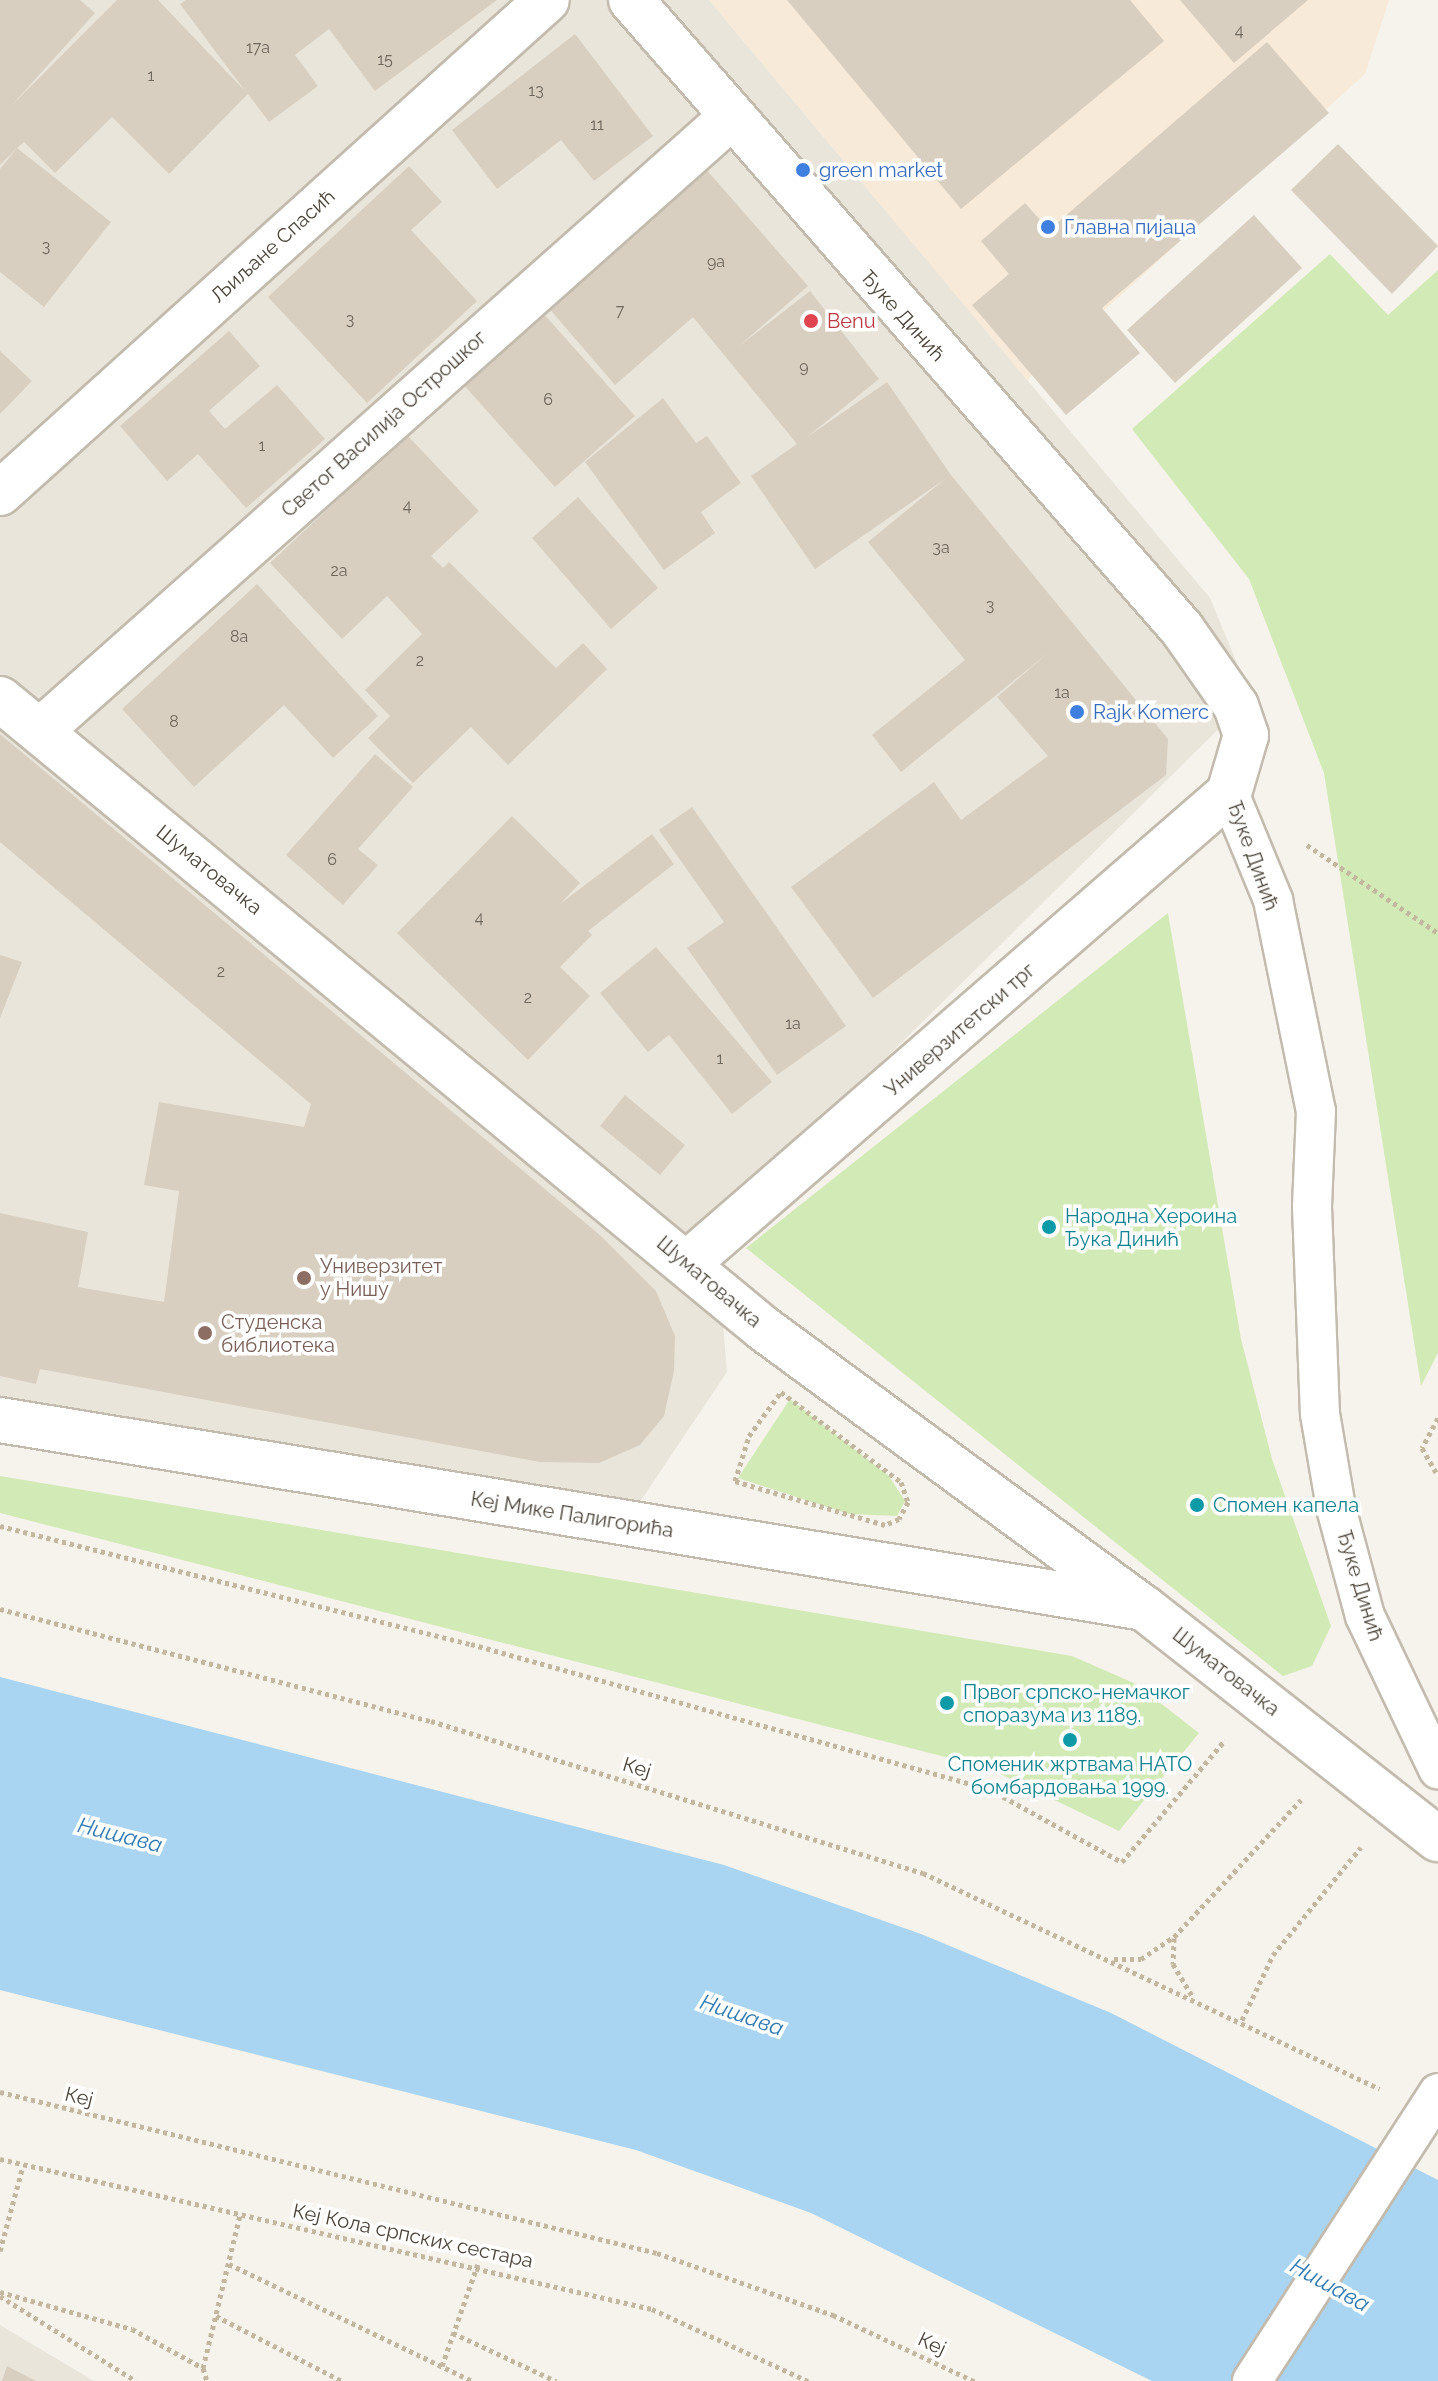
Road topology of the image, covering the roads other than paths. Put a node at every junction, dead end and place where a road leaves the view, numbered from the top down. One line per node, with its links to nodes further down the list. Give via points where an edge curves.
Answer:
1 (547, 0): 4 (street, Љиљане Спасић)
2 (631, 0): 3 (street, Ђуке Динић)
3 (729, 119): 6 (street, Светог Василија Острошког); 7 (street, Ђуке Динић, via 1220,680 1246,735)
4 (0, 493)
5 (0, 699): 6 (street, Шуматовачка)
6 (40, 731): 8 (street, Шуматовачка)
7 (1229, 793): 8 (street, Универзитетски трг); 11 (street, Ђуке Динић, via 1273,900 1316,1111 1312,1207 1320,1414 1336,1508 1365,1616)
8 (688, 1263): 10 (street, Шуматовачка, via 764,1329)
9 (0, 1420): 10 (street, Кеј Мике Палигорића)
10 (1144, 1608): 12 (street, Шуматовачка)
11 (1438, 1769)
12 (1438, 1839)
13 (1438, 2093): 14 (street, bridge)
14 (1252, 2381)

